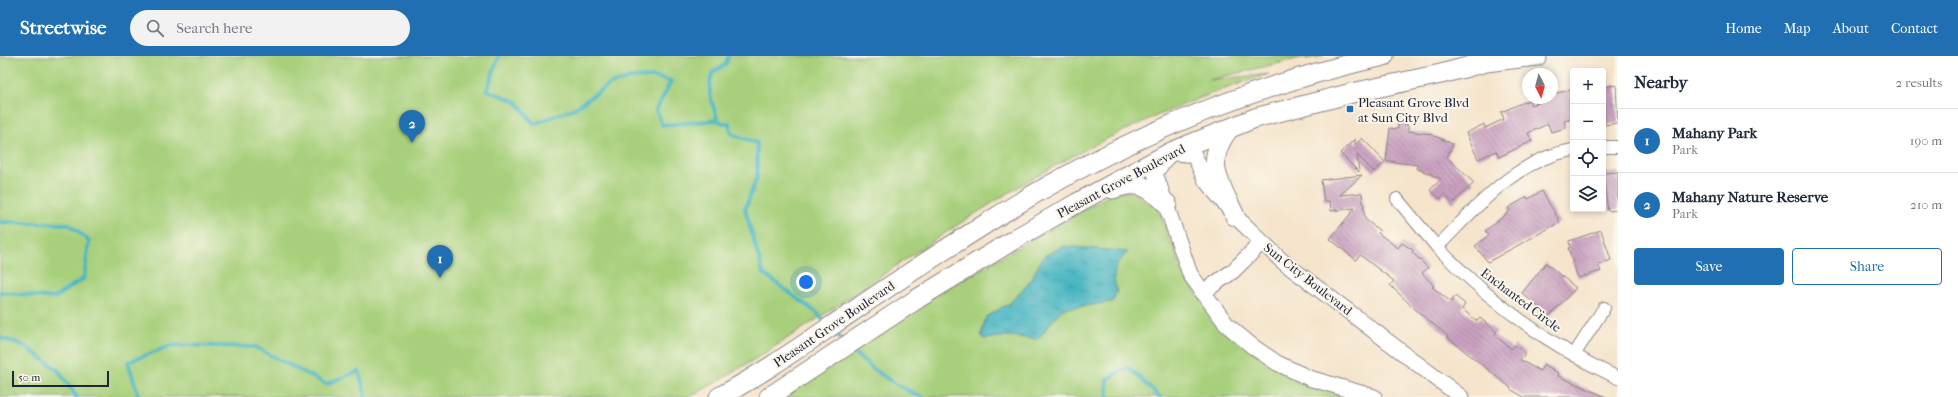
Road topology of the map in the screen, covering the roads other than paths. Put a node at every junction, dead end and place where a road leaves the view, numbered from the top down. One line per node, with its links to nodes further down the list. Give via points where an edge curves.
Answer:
1 (1384, 56): 3 (main road, Pleasant Grove Boulevard, via 1288,81)
2 (1536, 56): 4 (main road, Pleasant Grove Boulevard, via 1486,62 1352,92 1255,118)
3 (1161, 128): 8 (street); 19 (main road, Pleasant Grove Boulevard, via 1057,180 980,227 807,343)
4 (1228, 130): 8 (main road, Pleasant Grove Boulevard); 12 (main road, via 1215,151 1216,173)
5 (1606, 147): 6 (street)
6 (1618, 147)
7 (1570, 151): 14 (street, via 1543,158 1498,186)
8 (1171, 152): 10 (main road, Pleasant Grove Boulevard); 11 (street, via 1155,173); 12 (street, Sun City Boulevard, via 1194,155 1206,181)
9 (1397, 199): 14 (street, Enchanted Circle)
10 (1077, 203): 11 (main road, via 1124,184 1138,184 1152,190); 20 (main road, Pleasant Grove Boulevard, via 923,295)
11 (1167, 204): 15 (street, via 1190,274)
12 (1235, 216): 13 (street, Sun City Boulevard)
13 (1261, 243): 15 (street, via 1233,271); 22 (street, Sun City Boulevard)
14 (1437, 247): 17 (street, Enchanted Circle, via 1488,296)
15 (1202, 293): 21 (street, via 1227,325 1277,363 1309,378)
16 (1604, 308): 17 (street)
17 (1574, 354): 18 (street, Enchanted Circle)
18 (1618, 378)
19 (719, 397)
20 (769, 397)
21 (1374, 397)
22 (1461, 397)

